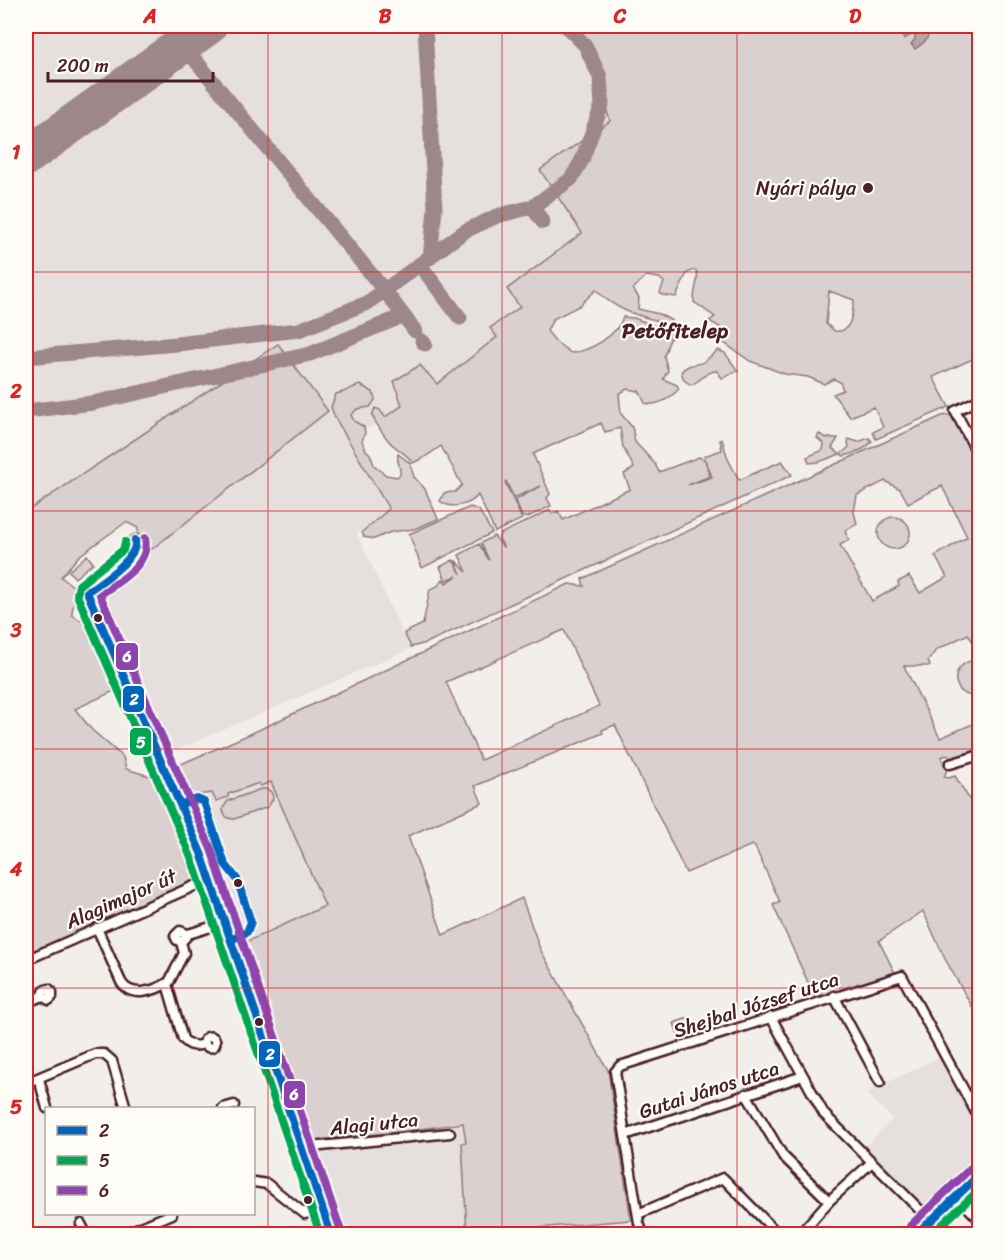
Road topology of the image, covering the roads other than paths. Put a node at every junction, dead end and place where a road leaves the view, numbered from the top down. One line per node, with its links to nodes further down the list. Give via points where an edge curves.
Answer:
1 (980, 399): 2 (street, via 955,411)
2 (980, 458)
3 (135, 540): 6 (street, via 132,556 87,591)
4 (980, 755): 5 (street)
5 (950, 764)
6 (210, 879): 7 (street, Alagimajor út); 8 (street)
7 (198, 883): 8 (street); 9 (street, Alagimajor út)
8 (214, 892): 29 (street)
9 (97, 928): 10 (street, Alagimajor út); 11 (street, via 128,990 138,993)
10 (26, 960)
11 (166, 984): 16 (street, via 183,1039 197,1046); 35 (street, via 184,953 183,939 210,926 223,931)
12 (42, 996): 14 (street)
13 (834, 996): 15 (street, Shejbal József utca); 19 (street); 26 (street, Shejbal József utca, via 902,976)
14 (26, 1003)
15 (771, 1017): 17 (street); 28 (street, Shejbal József utca, via 620,1066 615,1072)
16 (205, 1044)
17 (803, 1076): 21 (street, Gutai János utca); 30 (street, via 825,1114)
18 (39, 1079): 20 (street); 23 (street); 24 (street, via 95,1054 104,1054 112,1061)
19 (880, 1082)
20 (26, 1083)
21 (746, 1094): 28 (street, Gutai János utca); 34 (street, via 783,1156)
22 (234, 1105): 25 (street)
23 (47, 1107)
24 (126, 1107)
25 (227, 1107)
26 (980, 1120)
27 (450, 1133): 29 (street, Alagi utca)
28 (625, 1135): 36 (street)
29 (302, 1148): 35 (street)
30 (872, 1162): 34 (street); 39 (street)
31 (980, 1174): 33 (main road)
32 (255, 1182): 35 (street, via 267,1184 305,1214)
33 (957, 1196): 38 (street); 39 (main road)
34 (829, 1201): 47 (street)
35 (317, 1209): 43 (street); 44 (street)
36 (638, 1214): 45 (street); 46 (street, via 723,1178)
37 (165, 1215): 42 (street)
38 (980, 1220)
39 (931, 1221): 48 (main road)
40 (81, 1224): 41 (street)
41 (86, 1234)
42 (124, 1234)
43 (321, 1234)
44 (331, 1234)
45 (643, 1234)
46 (778, 1234)
47 (800, 1234)
48 (917, 1234)

